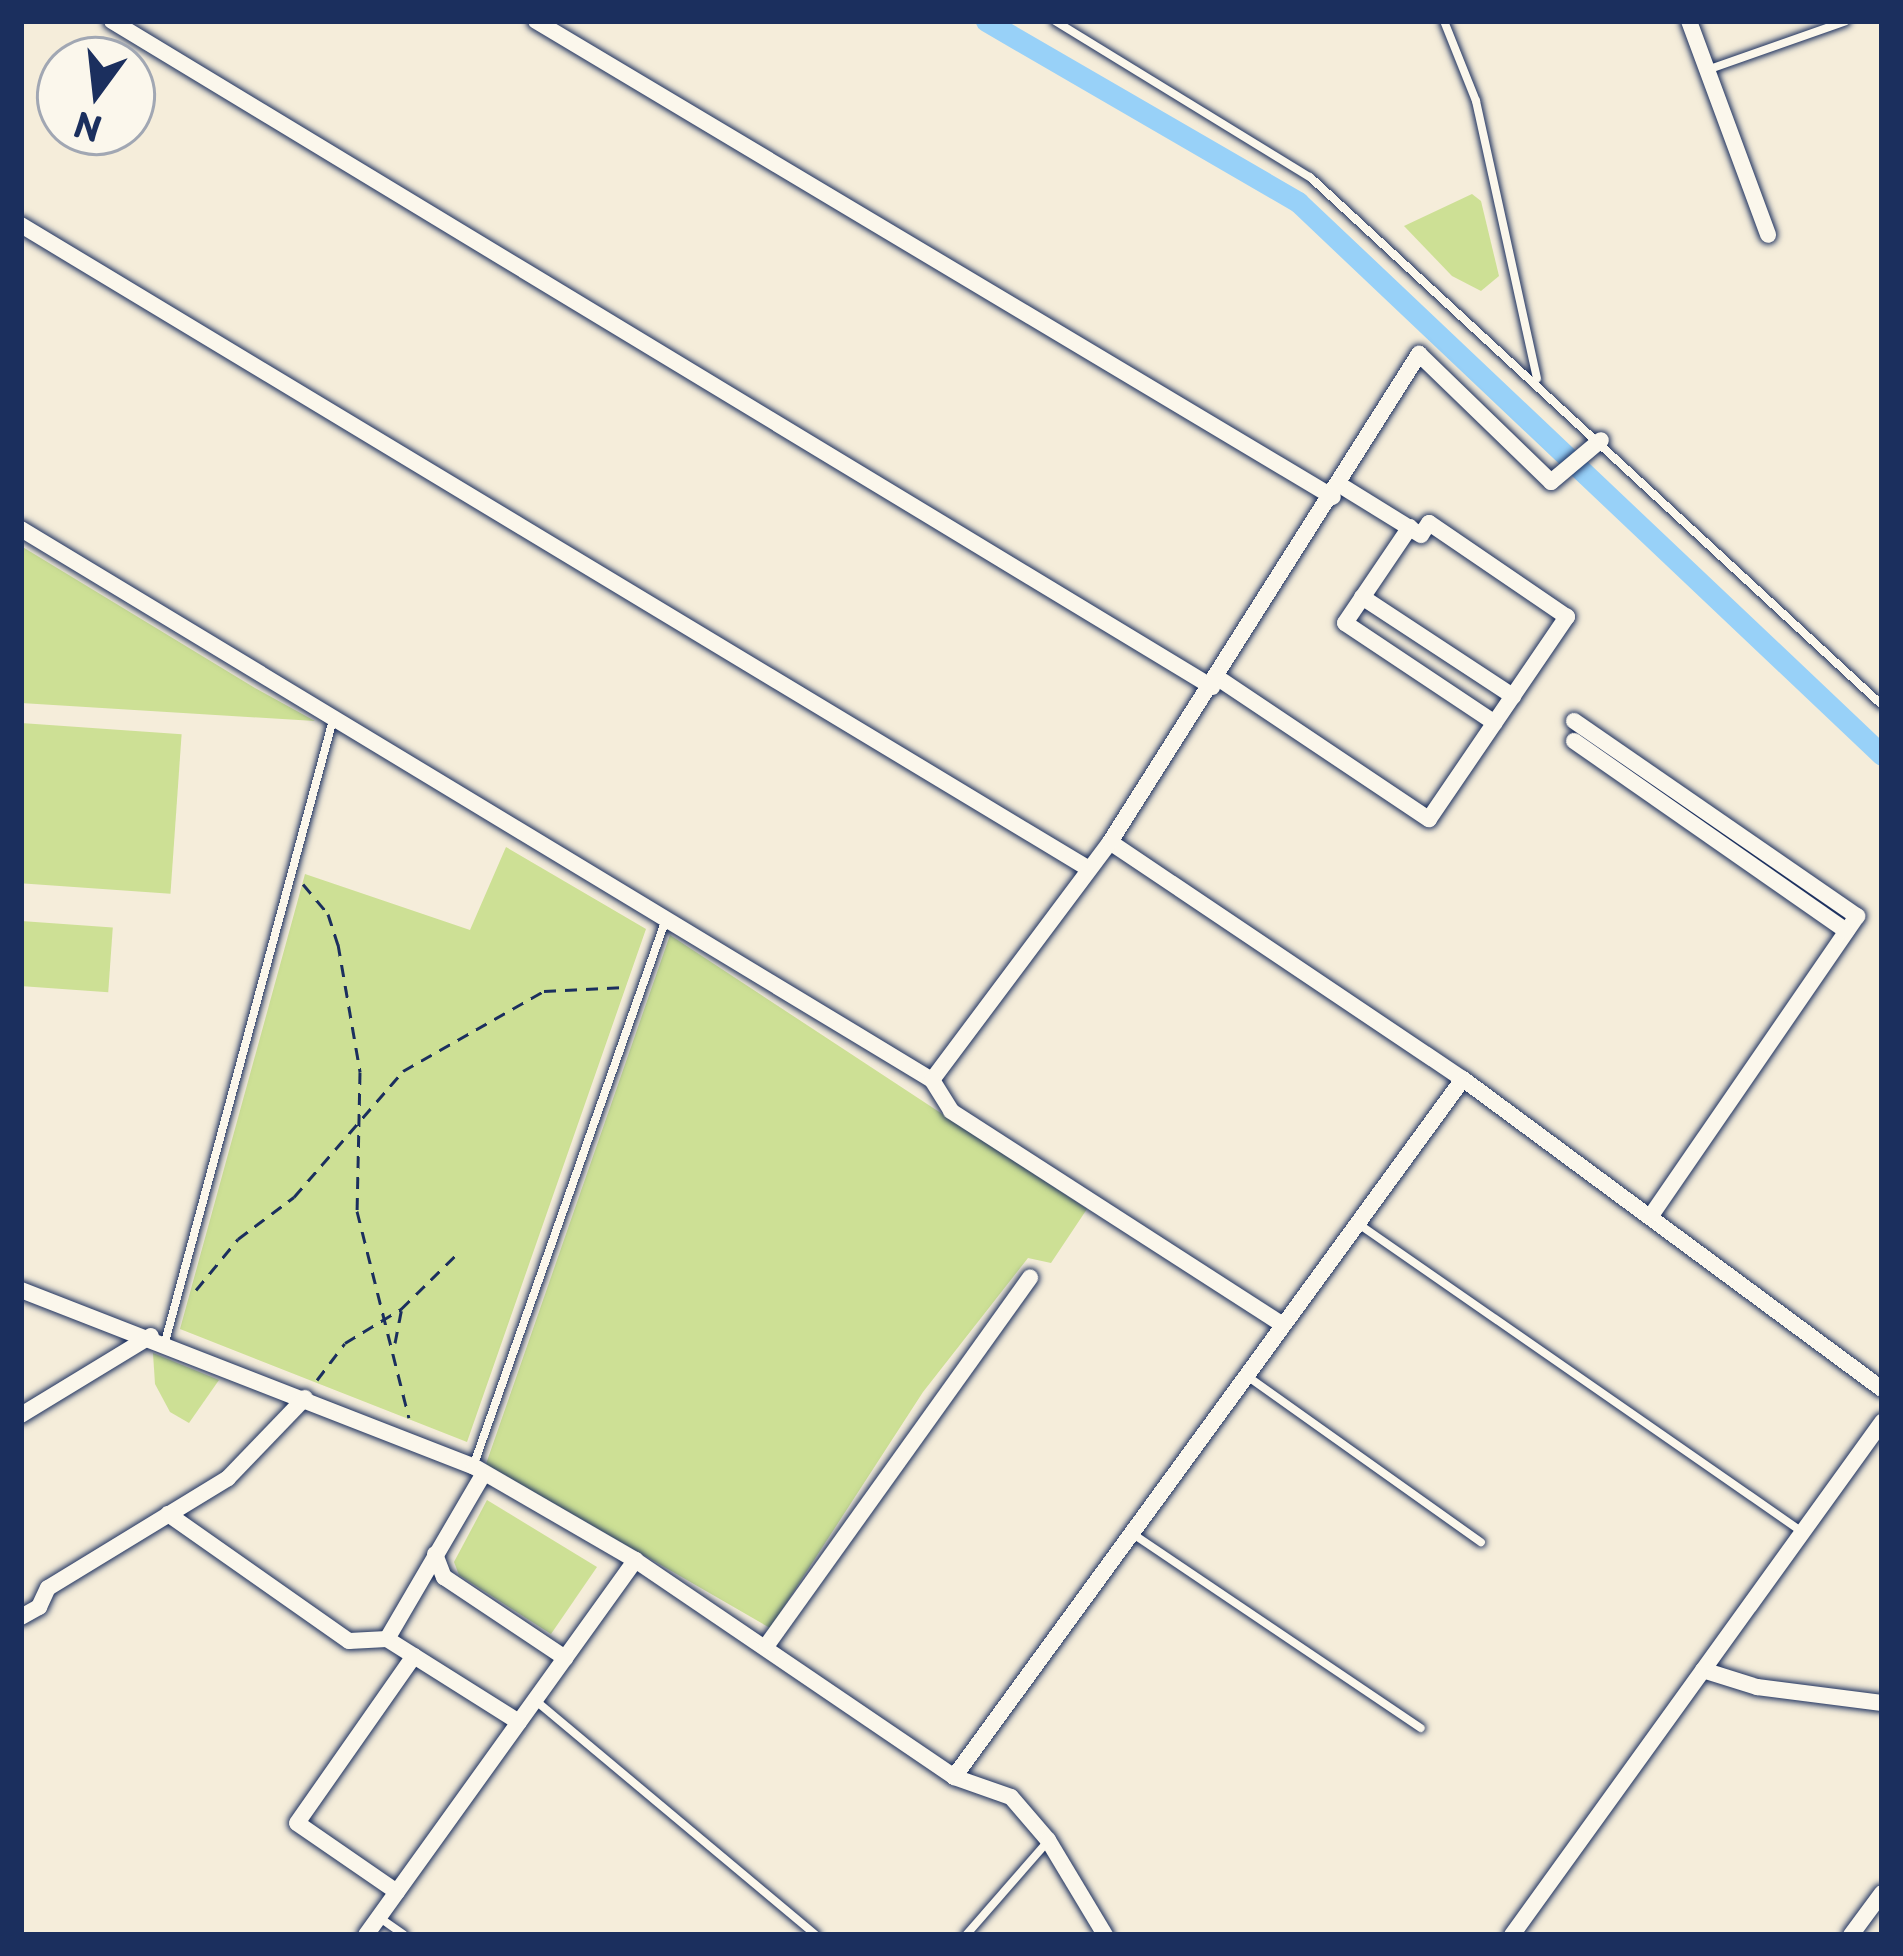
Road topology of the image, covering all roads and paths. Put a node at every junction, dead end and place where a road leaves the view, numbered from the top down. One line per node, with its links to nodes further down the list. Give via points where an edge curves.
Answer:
1 (112, 21): 16 (street)
2 (536, 21): 12 (street)
3 (1055, 21): 10 (lane, via 1310,177)
4 (1444, 21): 10 (lane, via 1476,101)
5 (1689, 21): 7 (street)
6 (1846, 21): 7 (lane)
7 (1707, 70): 9 (street)
8 (21, 225): 24 (street)
9 (1768, 235)
10 (1538, 381): 11 (lane)
11 (1601, 440): 12 (street, via 1551,482 1418,354); 18 (lane)
12 (1337, 491): 13 (street); 16 (street)
13 (1410, 527): 15 (street); 17 (street, via 1421,535 1429,523 1567,617)
14 (21, 529): 19 (street)
15 (1362, 597): 17 (street); 21 (street, via 1345,623)
16 (1215, 682): 21 (street, via 1429,820); 23 (street)
17 (1513, 696): 21 (street)
18 (1882, 705)
19 (334, 718): 25 (lane); 26 (street)
20 (1574, 721): 27 (street, via 1857,916)
21 (1495, 723)
22 (1574, 741): 27 (street)
23 (1110, 842): 24 (street); 29 (street)
24 (1089, 869): 30 (street)
25 (291, 876): 31 (path, via 314,892 338,944 357,1043); 37 (lane)
26 (666, 919): 28 (lane); 30 (street)
27 (1846, 931): 32 (street)
28 (644, 981): 31 (path, via 544,991 502,1008 403,1071); 49 (lane)
29 (1463, 1079): 32 (street); 33 (street)
30 (932, 1080): 40 (street, via 951,1111)
31 (357, 1124): 37 (path, via 294,1197 238,1239 201,1286); 39 (path, via 357,1211)
32 (1651, 1216): 44 (street)
33 (1356, 1222): 40 (street); 52 (lane)
34 (456, 1255): 38 (path)
35 (1030, 1278): 58 (street)
36 (23, 1292): 41 (street)
37 (175, 1304): 41 (lane)
38 (401, 1310): 39 (path); 42 (path)
39 (385, 1317): 42 (path); 45 (path, via 345,1343)
40 (1280, 1324): 43 (street)
41 (158, 1339): 45 (street); 46 (street)
42 (394, 1348): 48 (path)
43 (1244, 1374): 51 (street); 53 (lane)
44 (1882, 1389)
45 (305, 1398): 48 (street); 50 (street, via 229,1478)
46 (21, 1415)
47 (1882, 1422): 52 (street)
48 (416, 1443): 49 (street)
49 (478, 1469): 54 (street); 55 (street)
50 (168, 1514): 56 (street, via 48,1588 39,1607); 57 (street, via 349,1641)
51 (1130, 1532): 65 (lane); 66 (street)
52 (1803, 1532): 61 (street)
53 (1481, 1542)
54 (435, 1554): 57 (street); 60 (street, via 444,1577)
55 (635, 1560): 58 (street); 60 (street)
56 (21, 1617)
57 (387, 1639): 59 (street)
58 (767, 1645): 66 (street)
59 (414, 1656): 64 (street); 68 (street, via 297,1823)
60 (565, 1658): 62 (street)
61 (1703, 1670): 63 (street, via 1757,1688); 76 (street)
62 (535, 1700): 64 (street); 73 (lane)
63 (1882, 1703)
64 (519, 1722): 68 (street)
65 (1421, 1728)
66 (954, 1777): 67 (street, via 1011,1797)
67 (1048, 1840): 74 (lane); 75 (street)
68 (397, 1892): 70 (street)
69 (1882, 1893): 77 (street)
70 (379, 1917): 71 (street); 72 (lane)
71 (366, 1935)
72 (404, 1935)
73 (816, 1935)
74 (966, 1935)
75 (1105, 1935)
76 (1512, 1935)
77 (1851, 1935)

